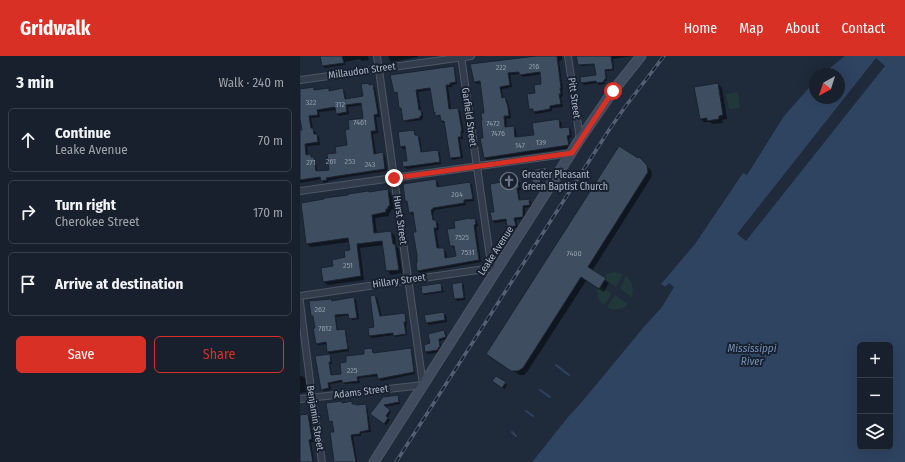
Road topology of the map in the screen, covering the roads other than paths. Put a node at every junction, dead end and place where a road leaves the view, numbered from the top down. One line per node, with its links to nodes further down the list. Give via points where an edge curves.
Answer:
1 (377, 56): 6 (street, Hurst Street)
2 (471, 56): 5 (street, Millaudon Street)
3 (568, 56): 8 (street, Pitt Street)
4 (640, 56): 8 (street, Leake Avenue)
5 (461, 57): 6 (street, Millaudon Street); 10 (street, Garfield Street)
6 (378, 69): 7 (street, Millaudon Street); 11 (street, Hurst Street)
7 (300, 80)
8 (580, 139): 9 (street, Leake Avenue)
9 (572, 153): 10 (street); 13 (street, Leake Avenue)
10 (477, 166): 11 (street); 13 (street, Garfield Street, via 491,264)
11 (394, 178): 12 (street); 14 (street, Hurst Street)
12 (300, 191)
13 (497, 270): 14 (street, Hillary Street, via 485,269); 17 (street, Leake Avenue)
14 (409, 280): 15 (street, Hillary Street); 17 (street, Hurst Street)
15 (300, 296)
16 (300, 302): 18 (street, Benjamin Street)
17 (423, 385): 18 (street, Adams Street); 21 (street, Leake Avenue)
18 (312, 398): 19 (street, Adams Street); 20 (street, Benjamin Street)
19 (300, 399)
20 (322, 462)
21 (374, 462)

